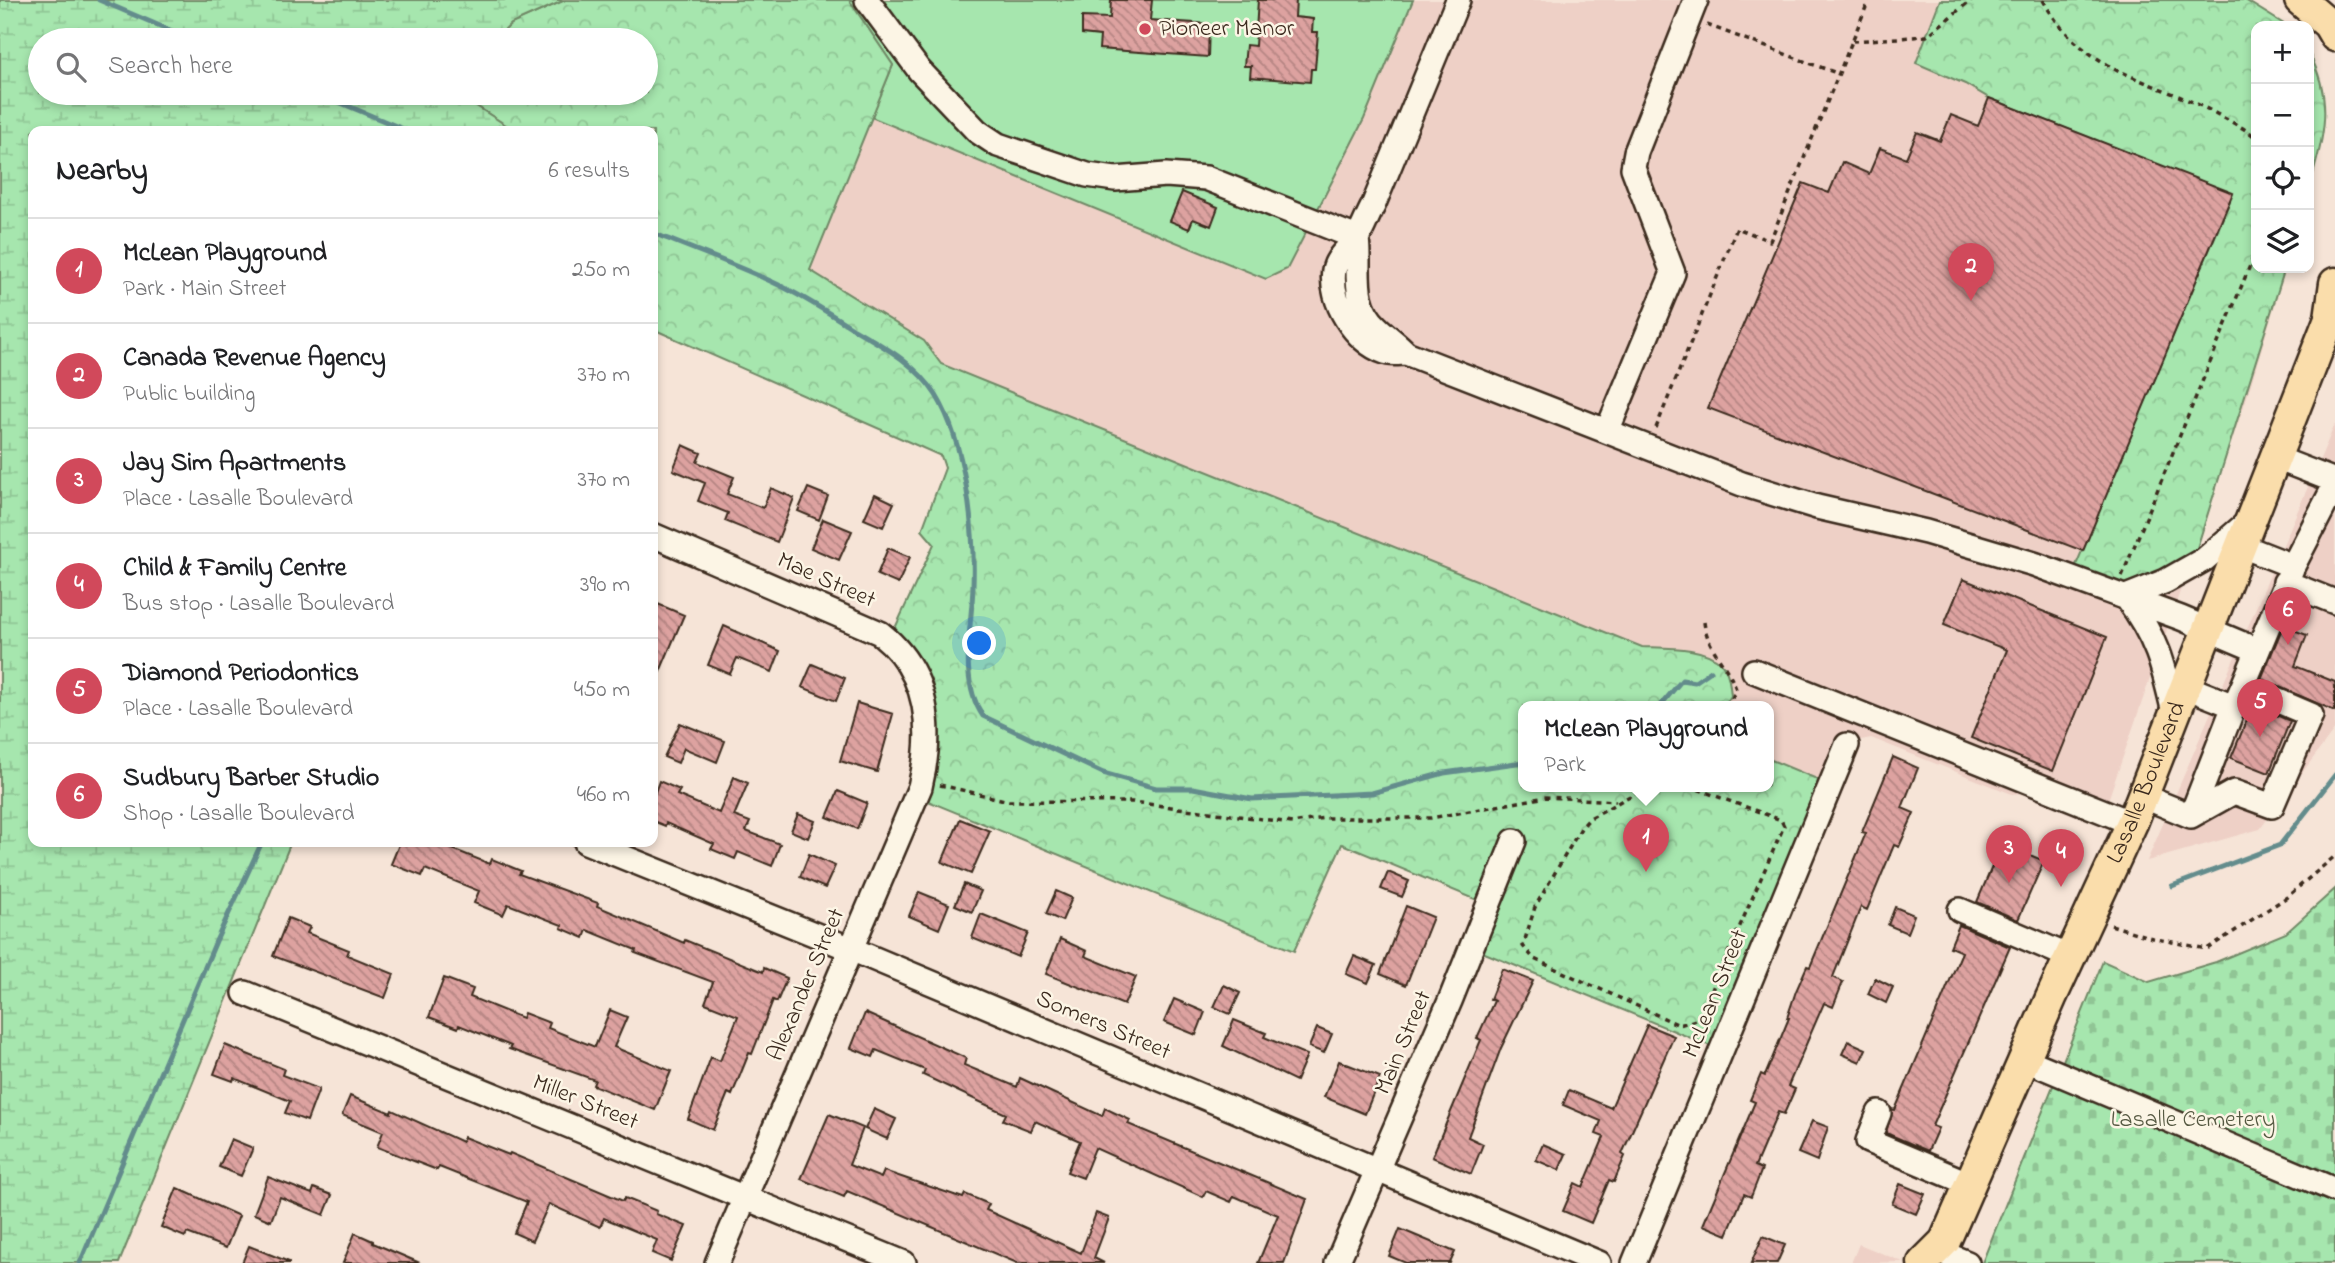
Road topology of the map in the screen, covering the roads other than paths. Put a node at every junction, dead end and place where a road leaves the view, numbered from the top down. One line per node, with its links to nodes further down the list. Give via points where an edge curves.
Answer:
1 (867, 0): 6 (street, via 919,70 977,131 998,145 1087,175 1206,178)
2 (1458, 0): 6 (street)
3 (1696, 0): 9 (street, via 1633,168 1673,273)
4 (2300, 0): 5 (main road)
5 (2335, 36)
6 (1357, 237): 9 (street, via 1341,252 1334,271 1341,307 1353,330 1371,345 1387,354 1406,353)
7 (2335, 283): 8 (main road, Lasalle Boulevard)
8 (2333, 316): 10 (main road, Lasalle Boulevard)
9 (1608, 429): 16 (street, via 1742,484 1926,532)
10 (2276, 458): 11 (street); 12 (main road, Lasalle Boulevard)
11 (2335, 483): 15 (street)
12 (2253, 516): 14 (main road, Lasalle Boulevard); 16 (street, via 2206,559 2166,581)
13 (658, 538): 23 (street, Mae Street, via 880,633 913,670)
14 (2242, 546): 15 (street); 18 (main road, Lasalle Boulevard)
15 (2289, 574): 17 (street); 19 (street)
16 (2121, 595): 18 (street); 22 (street, via 2145,621)
17 (2335, 602)
18 (2209, 631): 19 (street); 22 (main road, Lasalle Boulevard)
19 (2257, 650): 21 (street)
20 (1754, 671): 25 (street)
21 (2238, 696): 22 (street); 26 (street); 26 (street, via 2311,715 2272,806 2234,792)
22 (2180, 700): 25 (main road, Lasalle Boulevard)
23 (929, 724): 30 (street, Alexander Street, via 921,781)
24 (1847, 745): 44 (street, McLean Street)
25 (2137, 809): 26 (street); 31 (main road, Lasalle Boulevard)
26 (2191, 816)
27 (1514, 841): 35 (street, Main Street)
28 (598, 847): 30 (street, Somers Street)
29 (1959, 910): 31 (street)
30 (851, 948): 35 (street, Somers Street); 38 (street, Alexander Street)
31 (2070, 957): 33 (main road, Lasalle Boulevard)
32 (246, 993): 38 (street, Miller Street)
33 (2024, 1059): 36 (main road, Lasalle Boulevard); 37 (street)
34 (1879, 1114): 36 (street, via 1868,1141)
35 (1377, 1170): 42 (street, Main Street); 43 (street, Somers Street)
36 (1970, 1184): 39 (main road, Lasalle Boulevard)
37 (2335, 1190)
38 (745, 1197): 40 (street, Alexander Street); 41 (street, Miller Street)
39 (1947, 1257)
40 (717, 1263)
41 (904, 1263)
42 (1337, 1263)
43 (1598, 1263)
44 (1634, 1263)

